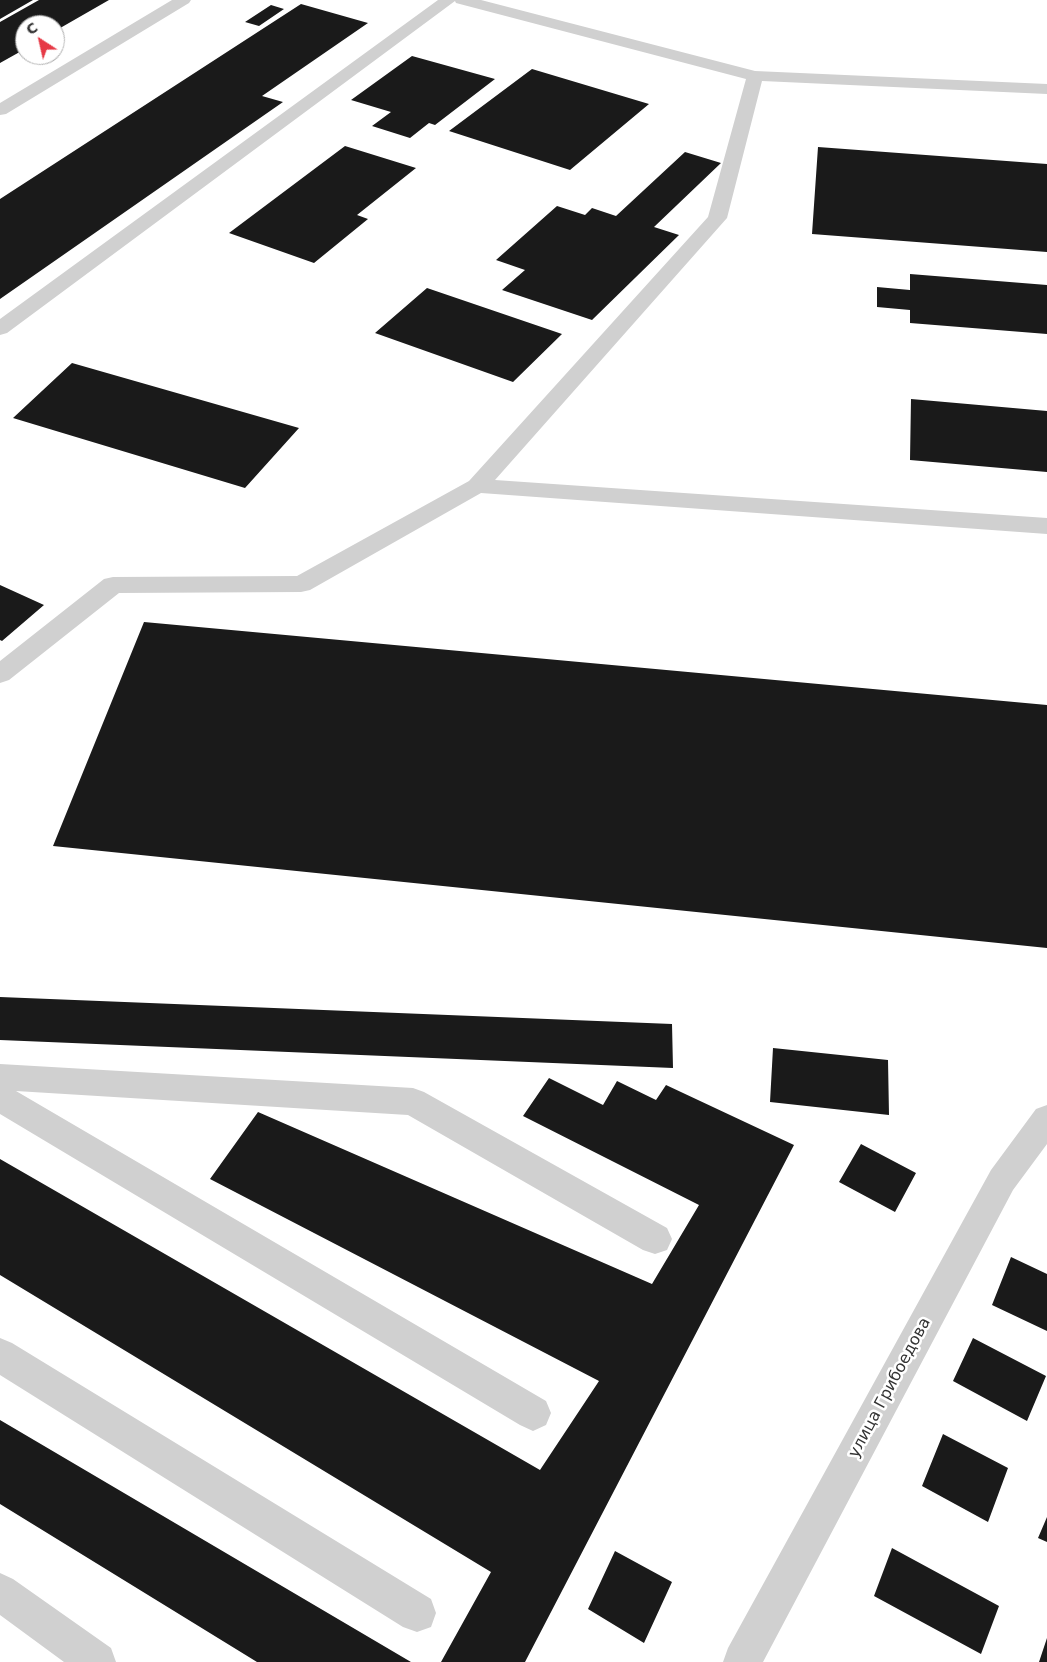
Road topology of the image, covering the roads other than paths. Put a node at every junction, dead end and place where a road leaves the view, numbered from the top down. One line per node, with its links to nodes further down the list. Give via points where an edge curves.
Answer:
1 (183, 0): 6 (lane)
2 (448, 0): 7 (lane)
3 (462, 0): 4 (lane)
4 (754, 76): 5 (lane); 8 (lane, via 717,218)
5 (1047, 90)
6 (0, 110)
7 (0, 329)
8 (477, 486): 9 (lane); 10 (lane, via 301,584 113,585)
9 (1047, 526)
10 (0, 674)
11 (0, 1076): 14 (lane, via 413,1102)
12 (0, 1098): 16 (lane)
13 (1047, 1119): 20 (lane, улица Грибоедова, via 1002,1180)
14 (655, 1239)
15 (0, 1355): 18 (lane)
16 (533, 1413)
17 (0, 1592): 19 (lane)
18 (417, 1613)
19 (98, 1662)
20 (742, 1662)

